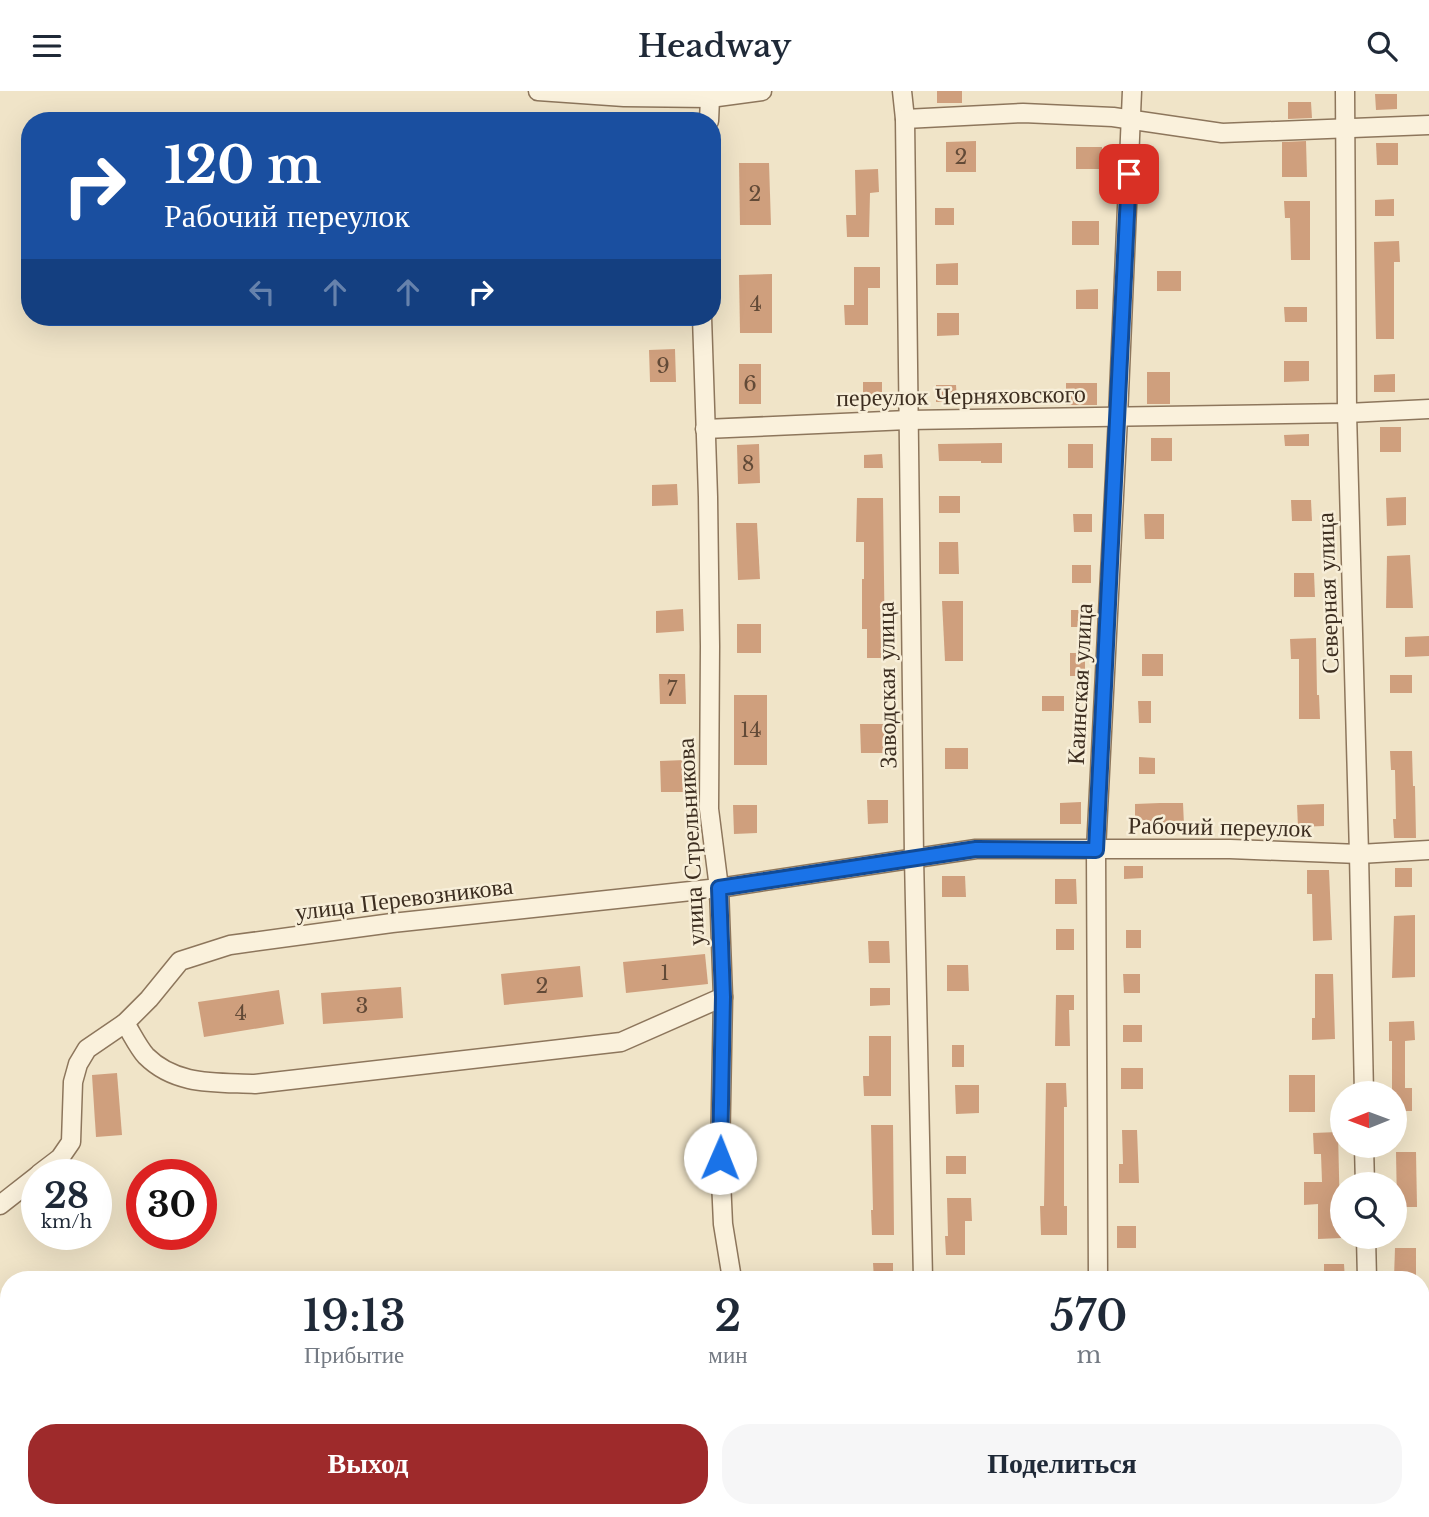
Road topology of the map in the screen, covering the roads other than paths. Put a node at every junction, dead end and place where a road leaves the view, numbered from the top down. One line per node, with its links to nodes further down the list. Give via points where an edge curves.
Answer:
1 (538, 91): 6 (street)
2 (762, 91): 6 (street)
3 (902, 91): 8 (street, Заводская улица)
4 (1132, 91): 9 (street, Каинская улица)
5 (1345, 91): 11 (street, Северная улица)
6 (710, 98): 7 (street)
7 (709, 112)
8 (905, 119): 9 (street, via 1023,113); 16 (street, Заводская улица)
9 (1132, 121): 11 (street, via 1222,133); 15 (street, Каинская улица)
10 (1429, 125): 11 (street)
11 (1346, 128): 14 (street, Северная улица)
12 (702, 326): 17 (street, улица Стрельникова)
13 (1429, 409): 14 (street, переулок Черняховского)
14 (1348, 413): 15 (street, переулок Черняховского); 20 (street, Северная улица)
15 (1118, 417): 16 (street, переулок Черняховского); 18 (street, Каинская улица)
16 (908, 420): 17 (street, переулок Черняховского); 21 (street, Заводская улица)
17 (705, 429): 22 (street, улица Стрельникова, via 709,809)
18 (1096, 850): 20 (street, Рабочий переулок); 21 (street, Рабочий переулок, via 976,849); 32 (street, Каинская улица)
19 (1429, 850): 20 (street, Рабочий переулок)
20 (1359, 854): 25 (street, Северная улица)
21 (914, 857): 22 (street, Рабочий переулок); 31 (street, Заводская улица)
22 (719, 888): 23 (street, улица Стрельникова); 24 (street, улица Перевозникова, via 230,945 180,961)
23 (723, 997): 24 (street, via 621,1042 255,1084 170,1075 145,1055); 30 (street, улица Стрельникова, via 720,1158)
24 (125, 1023): 26 (street, улица Перевозникова, via 87,1049 78,1064 71,1142)
25 (1363, 1081)
26 (59, 1159)
27 (21, 1188): 28 (street, улица Перевозникова)
28 (0, 1205)
29 (1366, 1249): 33 (street)
30 (731, 1271)
31 (923, 1271)
32 (1098, 1271)
33 (1367, 1271)

